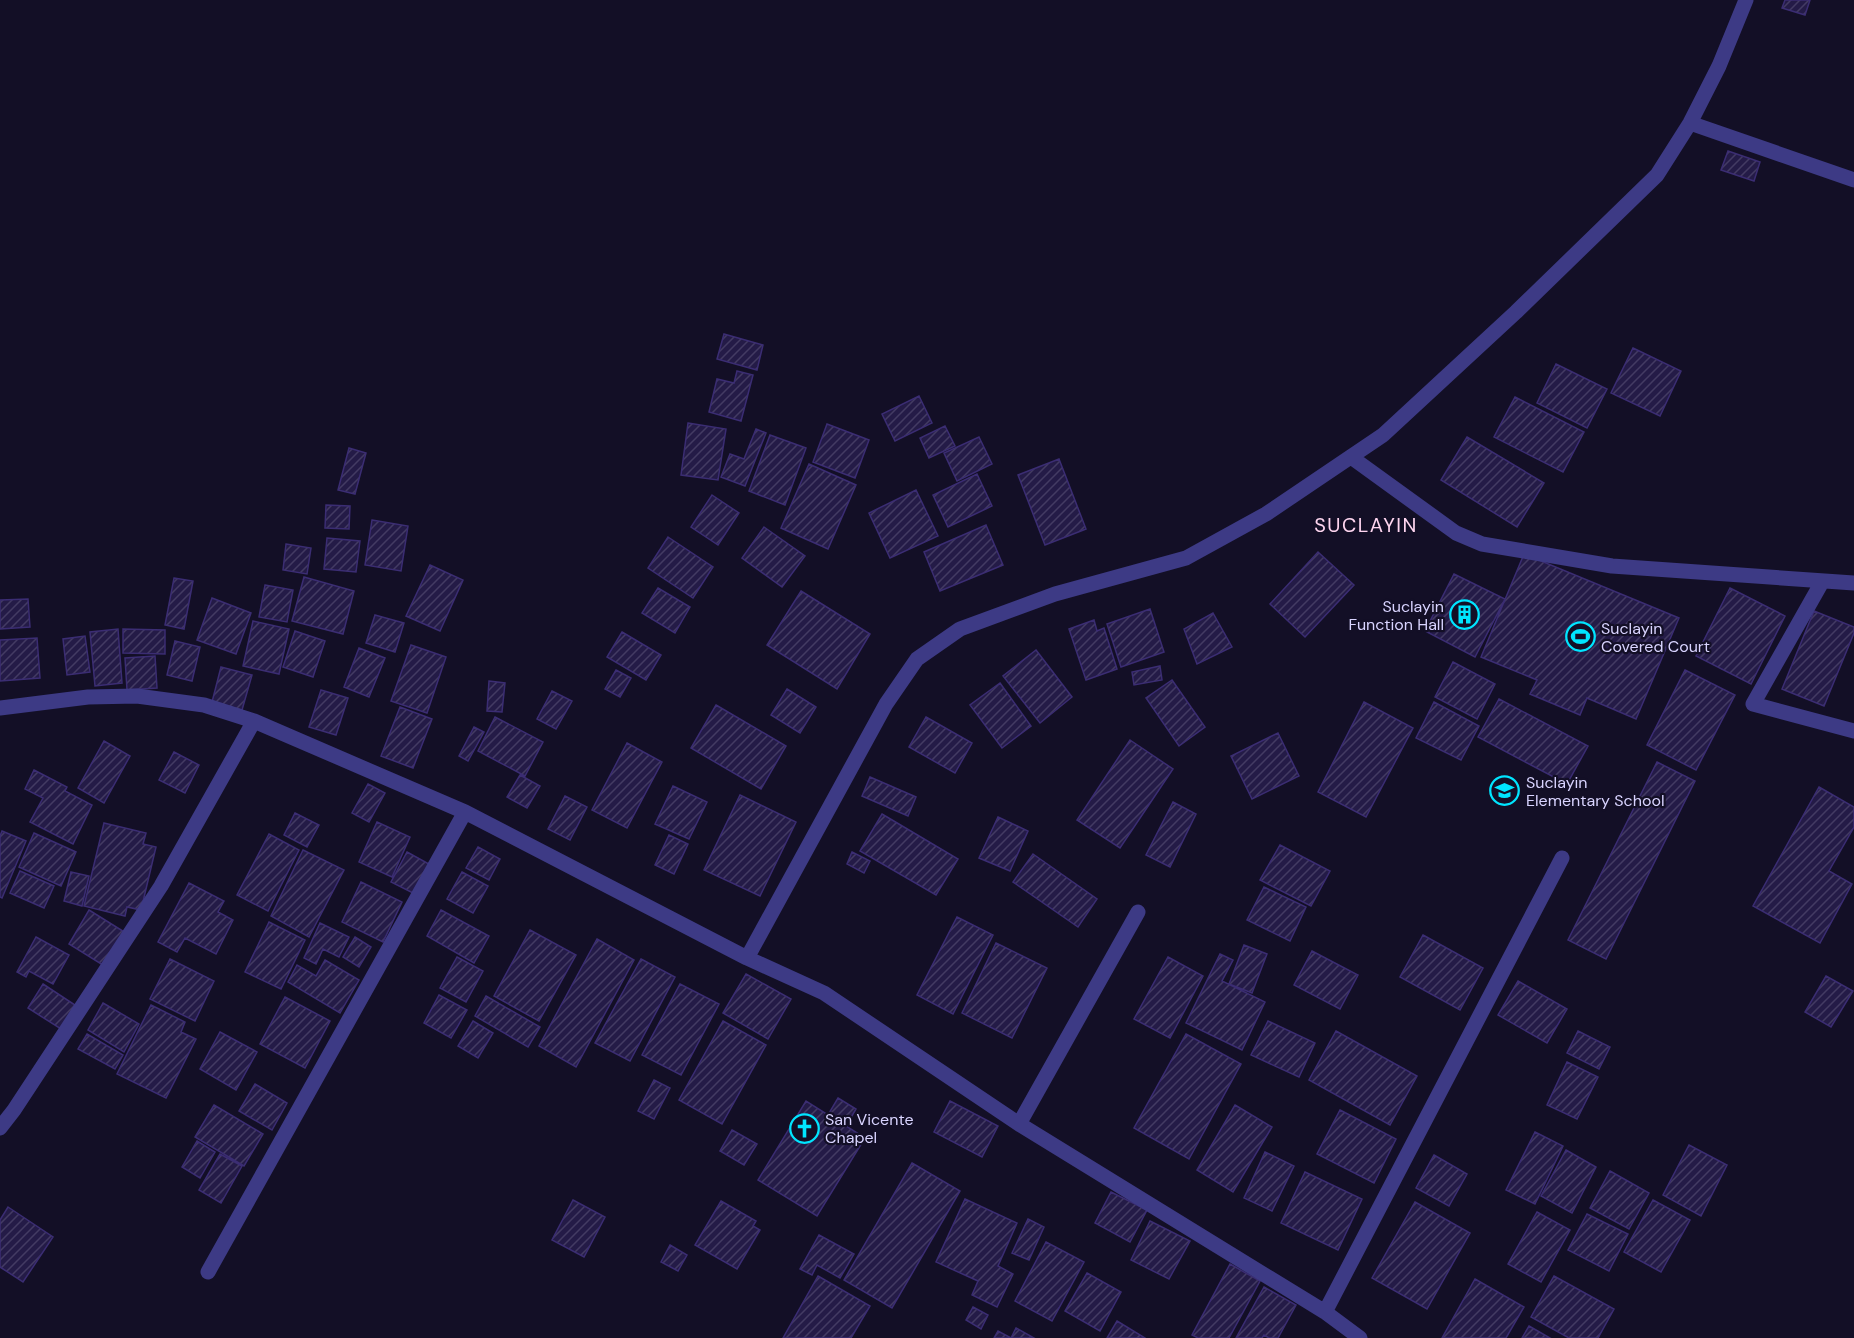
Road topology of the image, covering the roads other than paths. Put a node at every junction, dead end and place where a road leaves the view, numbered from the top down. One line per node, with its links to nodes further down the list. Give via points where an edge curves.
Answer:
1 (1746, 0): 2 (street)
2 (1690, 123): 3 (street); 4 (street, via 1657,175 1392,428)
3 (1854, 180)
4 (1351, 457): 5 (street, via 1456,533 1482,544 1612,566); 13 (street, via 1266,514 1186,558 1055,594 960,629 917,659 886,704)
5 (1822, 582): 6 (street); 9 (street, via 1753,704)
6 (1854, 583)
7 (0, 708): 8 (street, via 88,697 136,696 204,705)
8 (254, 721): 10 (street); 15 (street, via 161,886)
9 (1854, 731)
10 (465, 812): 13 (street); 16 (street)
11 (1562, 858): 17 (street)
12 (1138, 912): 14 (street)
13 (747, 958): 14 (street, via 824,993)
14 (1019, 1124): 17 (street)
15 (0, 1128)
16 (208, 1272)
17 (1324, 1312): 18 (street)
18 (1360, 1338)

